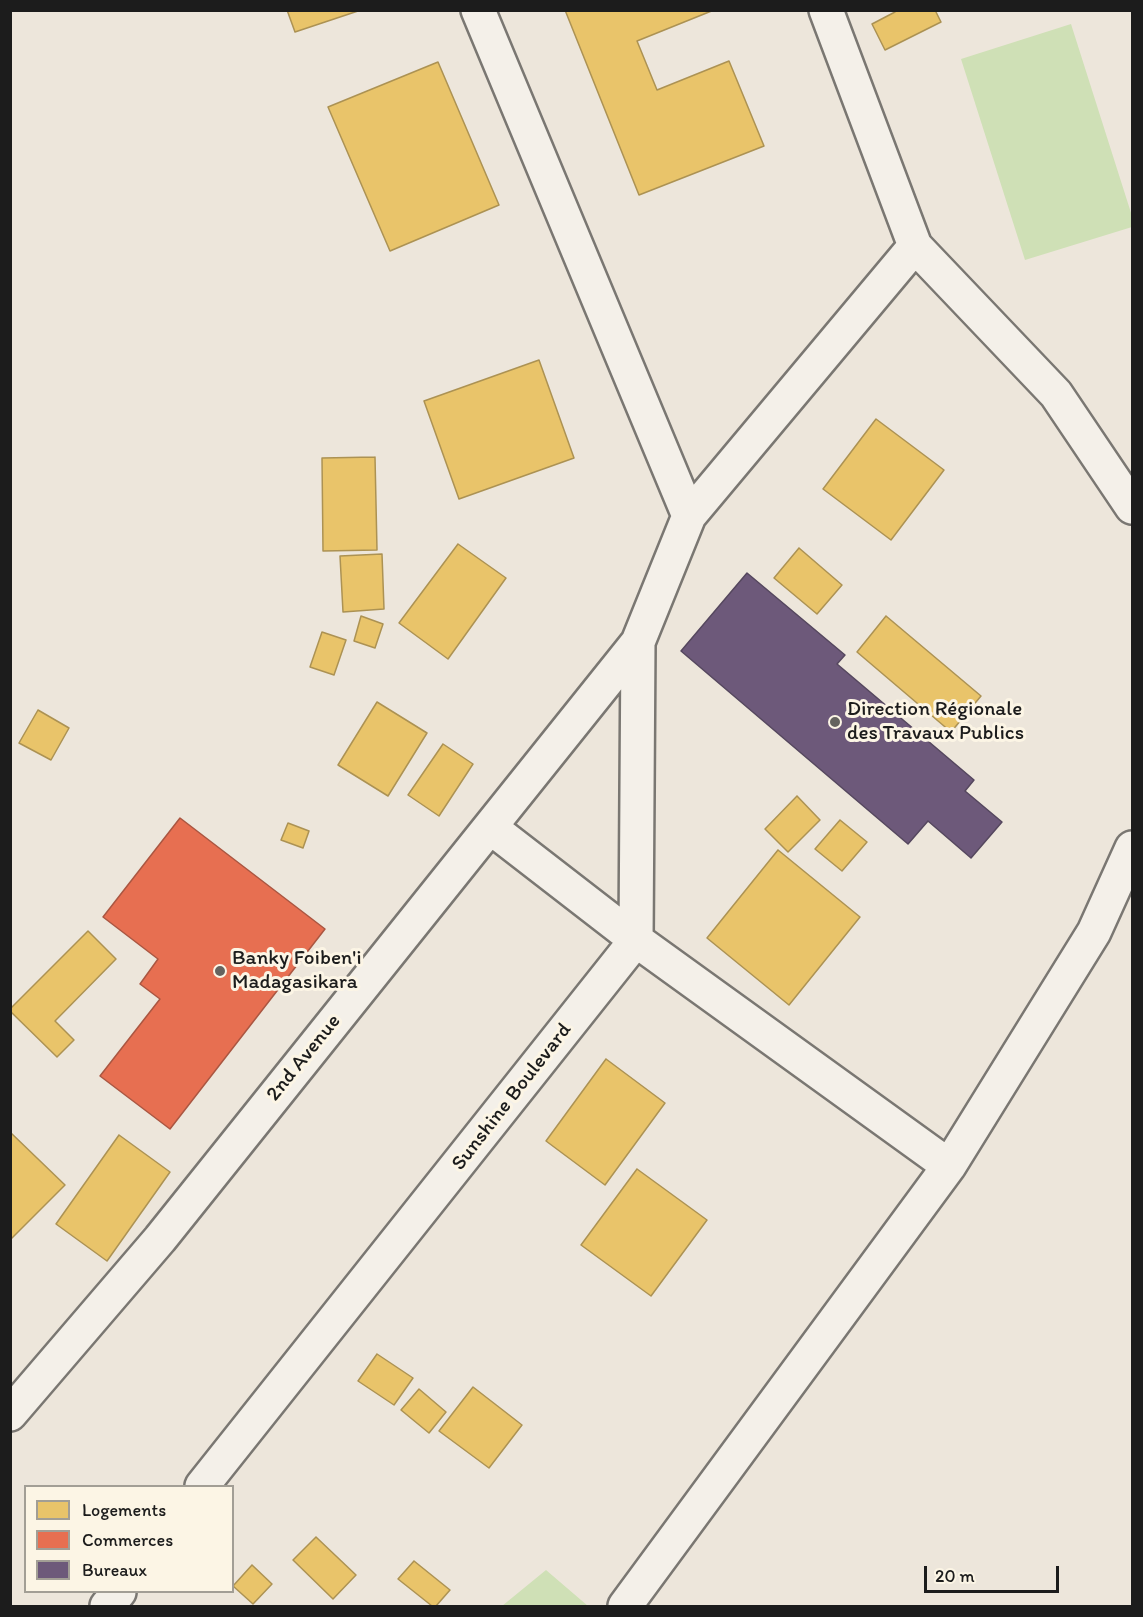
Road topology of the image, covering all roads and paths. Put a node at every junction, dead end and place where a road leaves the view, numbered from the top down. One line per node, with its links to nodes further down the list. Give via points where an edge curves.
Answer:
1 (477, 10): 5 (street)
2 (826, 10): 3 (street)
3 (915, 246): 4 (street, via 1056,394); 5 (street)
4 (1132, 507)
5 (689, 516): 6 (street)
6 (638, 642): 7 (street, 2nd Avenue); 9 (street)
7 (490, 827): 9 (street); 11 (street, 2nd Avenue, via 160,1239)
8 (1132, 848): 10 (street, via 1094,932)
9 (636, 940): 10 (street); 12 (street, Sunshine Boulevard)
10 (949, 1166): 15 (street)
11 (10, 1414)
12 (203, 1485)
13 (118, 1593): 14 (street)
14 (107, 1606)
15 (625, 1606)

